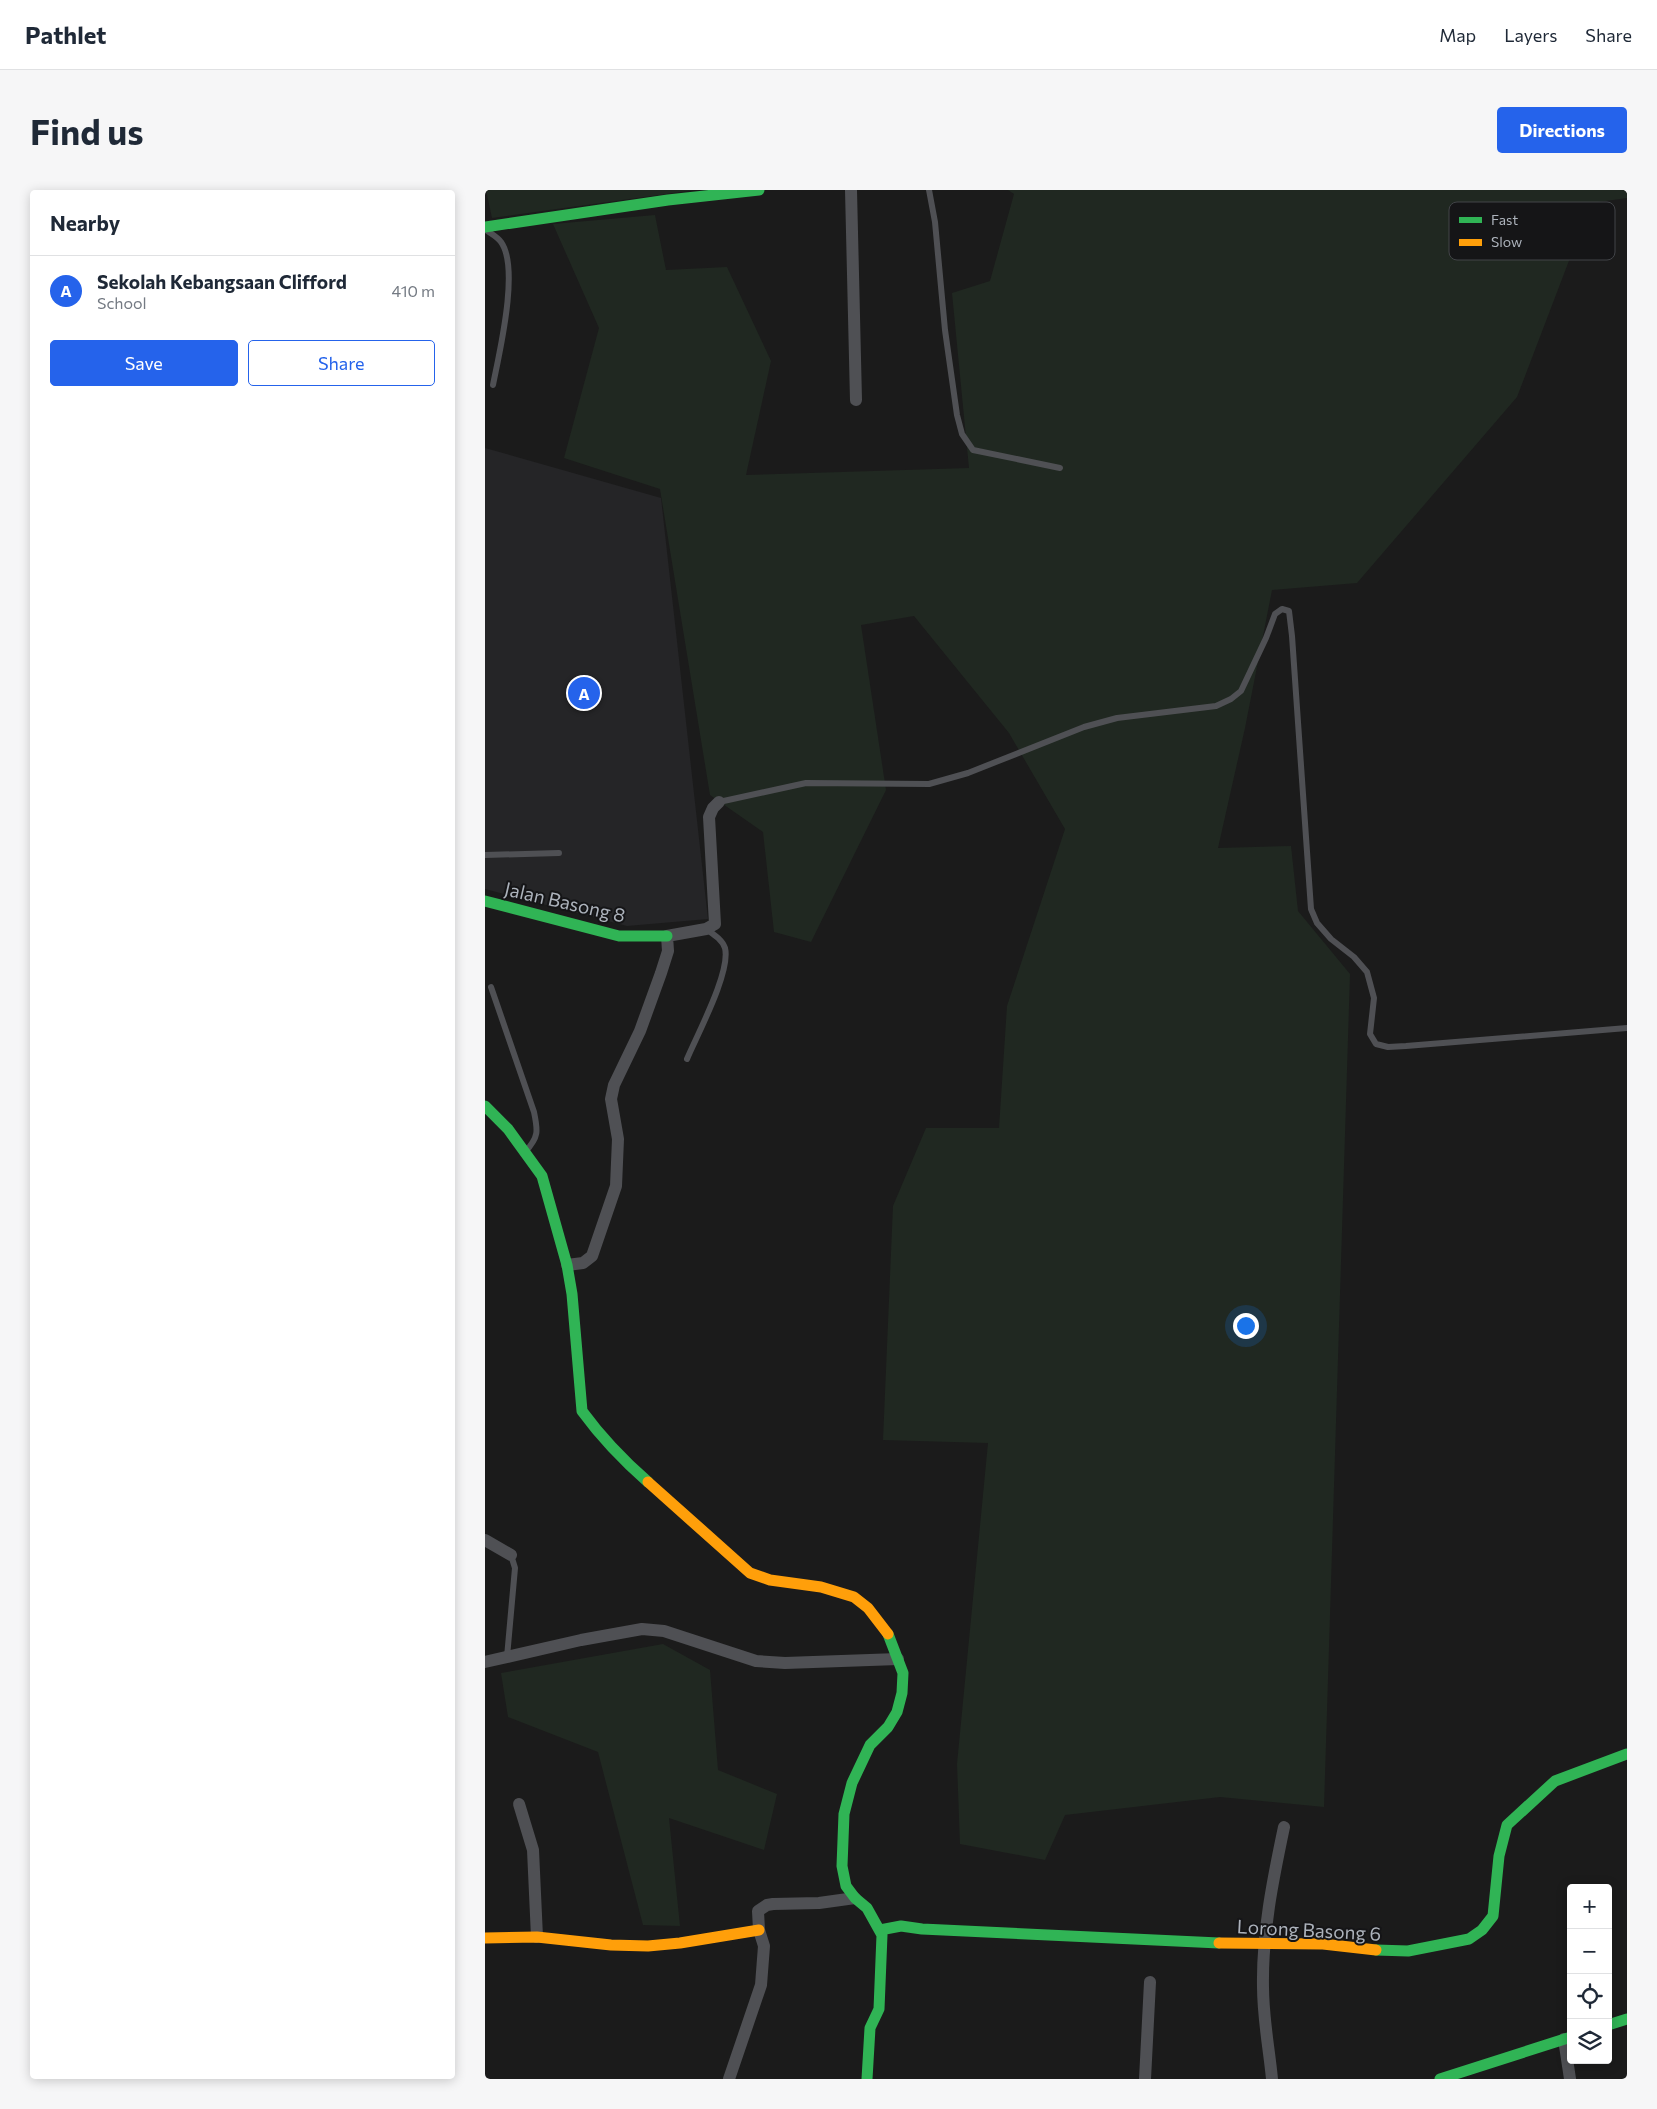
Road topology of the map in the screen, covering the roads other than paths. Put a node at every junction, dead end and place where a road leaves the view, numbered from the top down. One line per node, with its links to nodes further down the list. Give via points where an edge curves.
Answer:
1 (759, 190): 4 (main road)
2 (851, 190): 6 (street)
3 (929, 190): 7 (lane, via 945,330 962,434 973,450)
4 (485, 228): 5 (lane, via 501,242 509,281)
5 (493, 385)
6 (856, 400)
7 (1060, 468)
8 (719, 802): 12 (street, via 709,817 715,924); 15 (lane, via 806,783 929,784 968,773 1101,722 1215,706 1241,691 1275,614 1281,609 1289,611 1292,636 1311,909 1317,923 1331,939 1367,972 1374,998 1371,1034 1376,1044 1406,1046)
9 (559, 853): 10 (lane)
10 (485, 855)
11 (485, 901): 13 (main road, Jalan Basong 8, via 619,936)
12 (706, 929): 13 (street); 16 (lane, via 725,947 726,960 721,980)
13 (667, 936): 19 (street, via 661,973 611,1100 619,1139 616,1186 592,1256 583,1263)
14 (491, 987): 18 (lane, via 536,1120 535,1141)
15 (1627, 1028)
16 (687, 1059)
17 (485, 1106): 18 (main road)
18 (525, 1152): 19 (main road, via 543,1176)
19 (567, 1265): 23 (main road, via 577,1337 582,1411 592,1425 631,1467 750,1573 770,1580 821,1587 854,1596 886,1630)
20 (485, 1540): 21 (street)
21 (511, 1555): 22 (lane, via 515,1575)
22 (507, 1657): 23 (street, via 642,1629 664,1631 756,1661); 24 (street)
23 (898, 1659): 28 (main road, via 903,1673 897,1712 888,1727 870,1745 852,1783 844,1814 842,1866 846,1886)
24 (485, 1662)
25 (1627, 1754): 33 (main road, Lorong Basong 6, via 1555,1781 1507,1825 1499,1856 1493,1916 1469,1939 1408,1951 1323,1944)
26 (519, 1804): 31 (street, via 533,1850)
27 (1283, 1827): 33 (street)
28 (855, 1898): 29 (street, via 767,1905 758,1911); 30 (main road, via 867,1908)
29 (759, 1930): 31 (main road, via 680,1944 648,1946 611,1946); 39 (street, via 764,1946 761,1985)
30 (880, 1930): 33 (main road, Lorong Basong 6, via 901,1926); 40 (main road, via 881,1988 879,2008 870,2028)
31 (537, 1937): 32 (main road)
32 (485, 1938)
33 (1265, 1944): 42 (street, via 1264,2016)
34 (1150, 1982): 41 (street)
35 (1627, 2019): 36 (main road)
36 (1612, 2024)
37 (1567, 2038): 43 (main road)
38 (1569, 2064): 44 (street)
39 (729, 2079)
40 (867, 2079)
41 (1145, 2079)
42 (1272, 2079)
43 (1440, 2079)
44 (1570, 2079)

